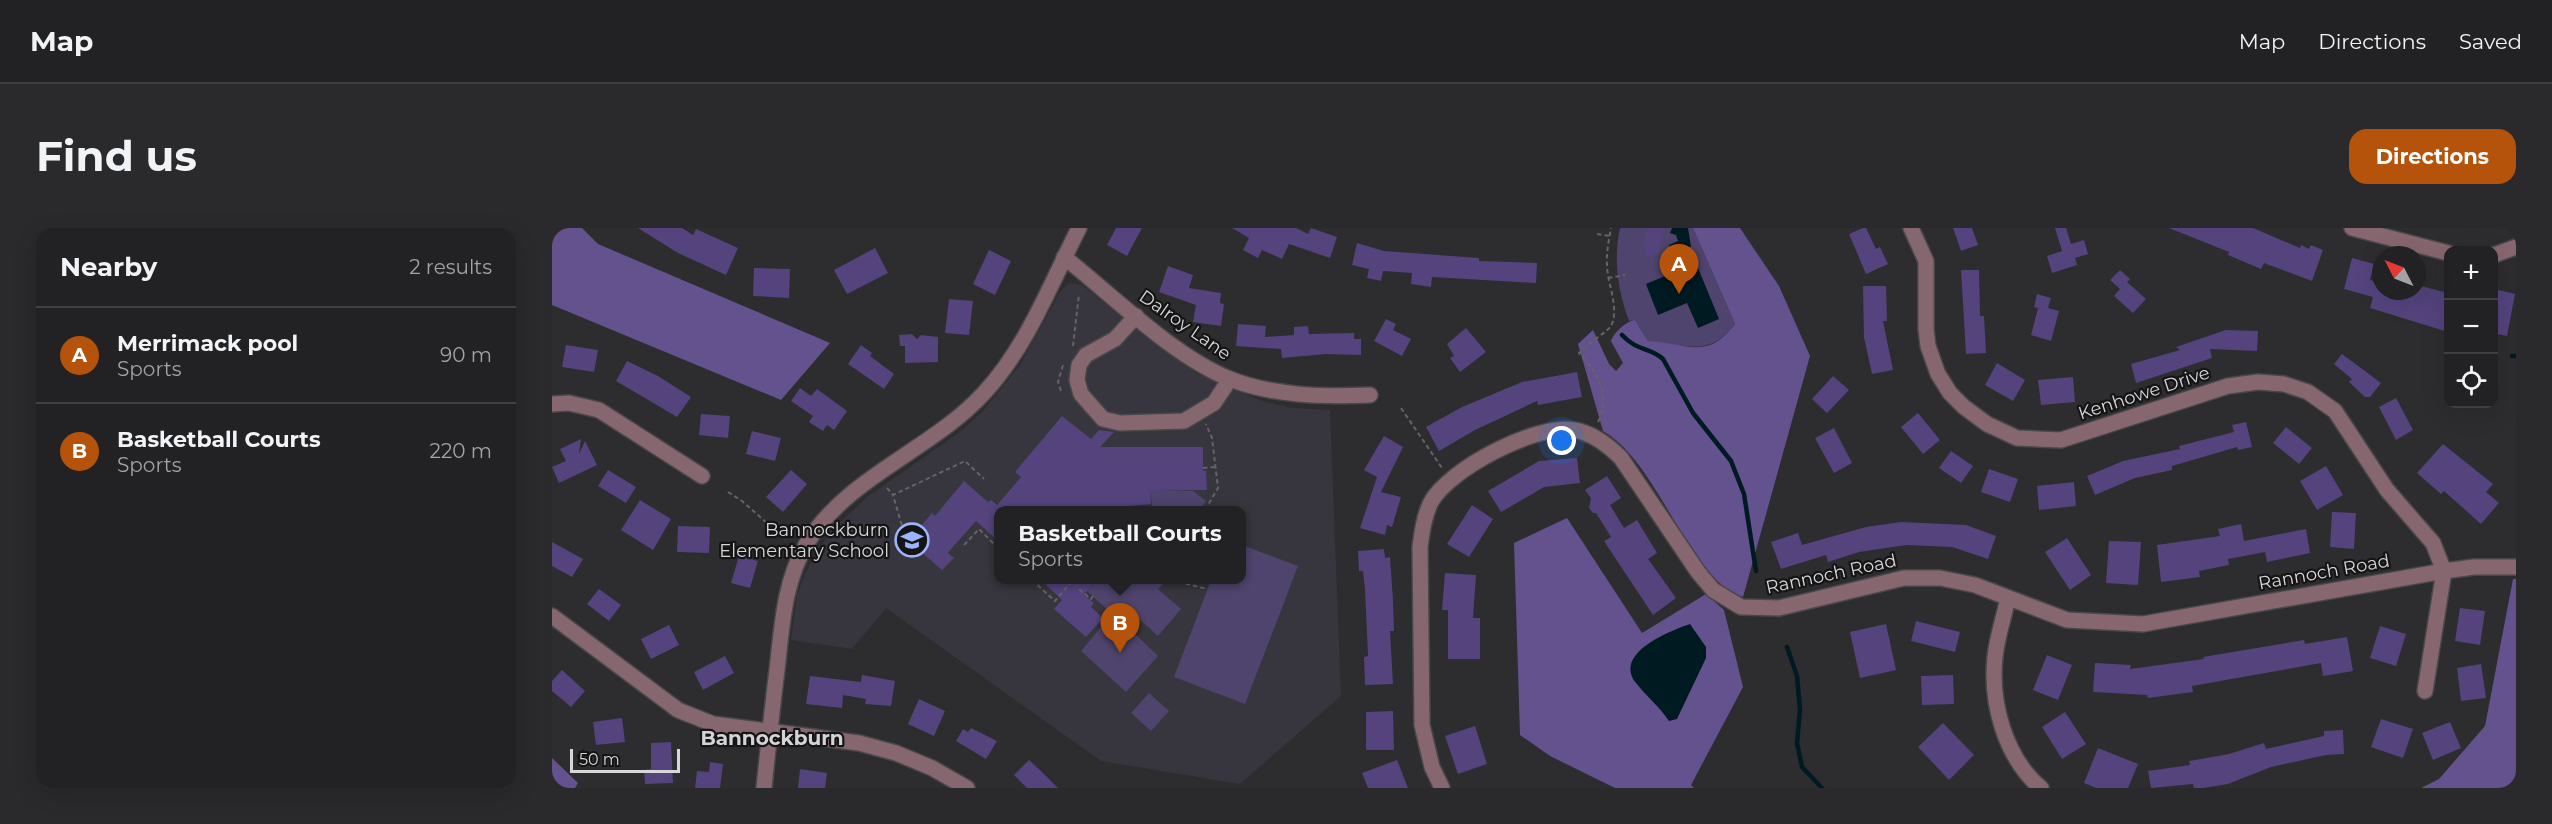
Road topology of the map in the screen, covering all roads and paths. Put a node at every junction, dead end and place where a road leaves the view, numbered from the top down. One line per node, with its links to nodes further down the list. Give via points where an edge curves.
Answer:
1 (1079, 228): 10 (street)
2 (1611, 228): 6 (path)
3 (1911, 228): 38 (street, Kenhowe Drive, via 1926,261 1926,329 1933,363 1950,393 1987,424 2017,438 2061,440 2228,386 2284,384 2308,392 2335,411 2405,514 2433,543)
4 (2352, 228): 8 (street)
5 (1598, 234): 6 (path)
6 (1610, 236): 12 (path)
7 (2516, 247): 9 (street)
8 (2444, 252)
9 (2498, 253)
10 (1064, 257): 14 (street, Dalroy Lane); 48 (street, via 1019,346 984,393 948,426 846,498 808,542 784,602)
11 (1625, 274): 12 (path)
12 (1608, 278): 22 (path, via 1612,323 1579,353 1601,385)
13 (1079, 294): 15 (path)
14 (1136, 316): 17 (street, Dalroy Lane, via 1179,349); 17 (street, via 1115,339 1086,355 1078,365 1081,394 1103,418 1120,423 1191,419 1214,403)
15 (1071, 349)
16 (1065, 361): 18 (path, via 1058,382)
17 (1230, 379): 19 (street, Dalroy Lane, via 1282,392)
18 (1061, 390)
19 (1370, 395)
20 (552, 404): 27 (street, via 570,403 599,410)
21 (1401, 408): 26 (path)
22 (1602, 415)
23 (1209, 429): 24 (path)
24 (1215, 467): 25 (path); 32 (path, via 1218,488)
25 (1203, 468)
26 (1445, 473)
27 (702, 476)
28 (984, 479): 31 (path, via 965,461)
29 (887, 488): 31 (path)
30 (728, 492): 34 (path)
31 (893, 495): 33 (path, via 902,526)
32 (1207, 506)
33 (912, 536)
34 (786, 540)
35 (994, 543): 36 (path, via 979,529)
36 (964, 545)
37 (2516, 567): 38 (street, Rannoch Road)
38 (2444, 571): 45 (street, Rannoch Road, via 2143,624 2067,620); 47 (street)
39 (1037, 584): 40 (path, via 1055,601)
40 (1069, 584)
41 (1189, 584): 42 (path)
42 (1207, 589)
43 (1079, 590): 44 (path, via 1091,599)
44 (1093, 596)
45 (2008, 598): 51 (street, Rannoch Road, via 1975,585 1923,577 1904,578 1779,608 1741,607 1713,590 1698,572 1612,449 1574,430 1538,433 1466,466 1431,502 1424,521 1420,547 1422,725 1432,767); 52 (street, via 1995,658 1997,710 2012,751)
46 (552, 616): 48 (street, via 678,710 713,724)
47 (2425, 691)
48 (770, 732): 49 (street); 50 (street, via 859,743 932,768)
49 (764, 788)
50 (967, 788)
51 (1442, 788)
52 (2041, 788)

